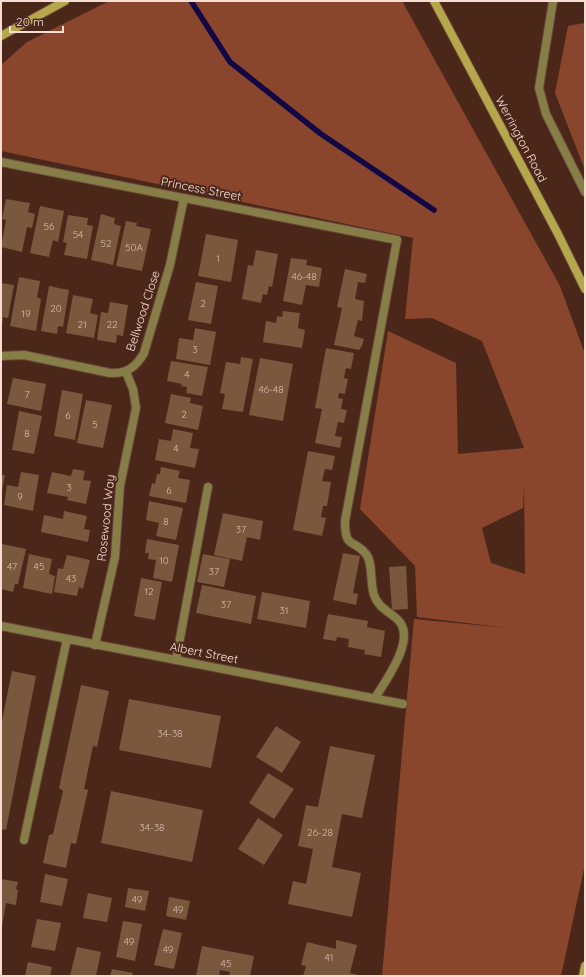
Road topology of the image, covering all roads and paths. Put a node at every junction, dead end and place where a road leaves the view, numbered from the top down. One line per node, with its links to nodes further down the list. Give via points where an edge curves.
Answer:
1 (65, 1): 4 (main road)
2 (434, 1): 8 (main road, Werrington Road)
3 (553, 1): 6 (street, via 539,88 546,114)
4 (1, 36)
5 (1, 162): 7 (street, Princess Street)
6 (585, 192)
7 (184, 198): 10 (street, Bellwood Close, via 170,265 144,352 139,363); 16 (street, Princess Street, via 397,240 345,521 348,542 366,553 370,560 373,593 377,603 399,620 405,633 402,650)
8 (585, 289)
9 (1, 356): 10 (street, via 24,355 110,373)
10 (126, 372): 14 (street, Rosewood Way, via 135,395 136,408 120,486 114,557)
11 (208, 486): 15 (street)
12 (1, 626): 13 (street, Albert Street)
13 (67, 639): 14 (street, Albert Street); 18 (street)
14 (95, 645): 15 (street, Albert Street)
15 (176, 660): 16 (street, Albert Street)
16 (375, 698): 17 (street, Albert Street)
17 (403, 704)
18 (24, 840)
19 (585, 966): 20 (main road)
20 (583, 976)

